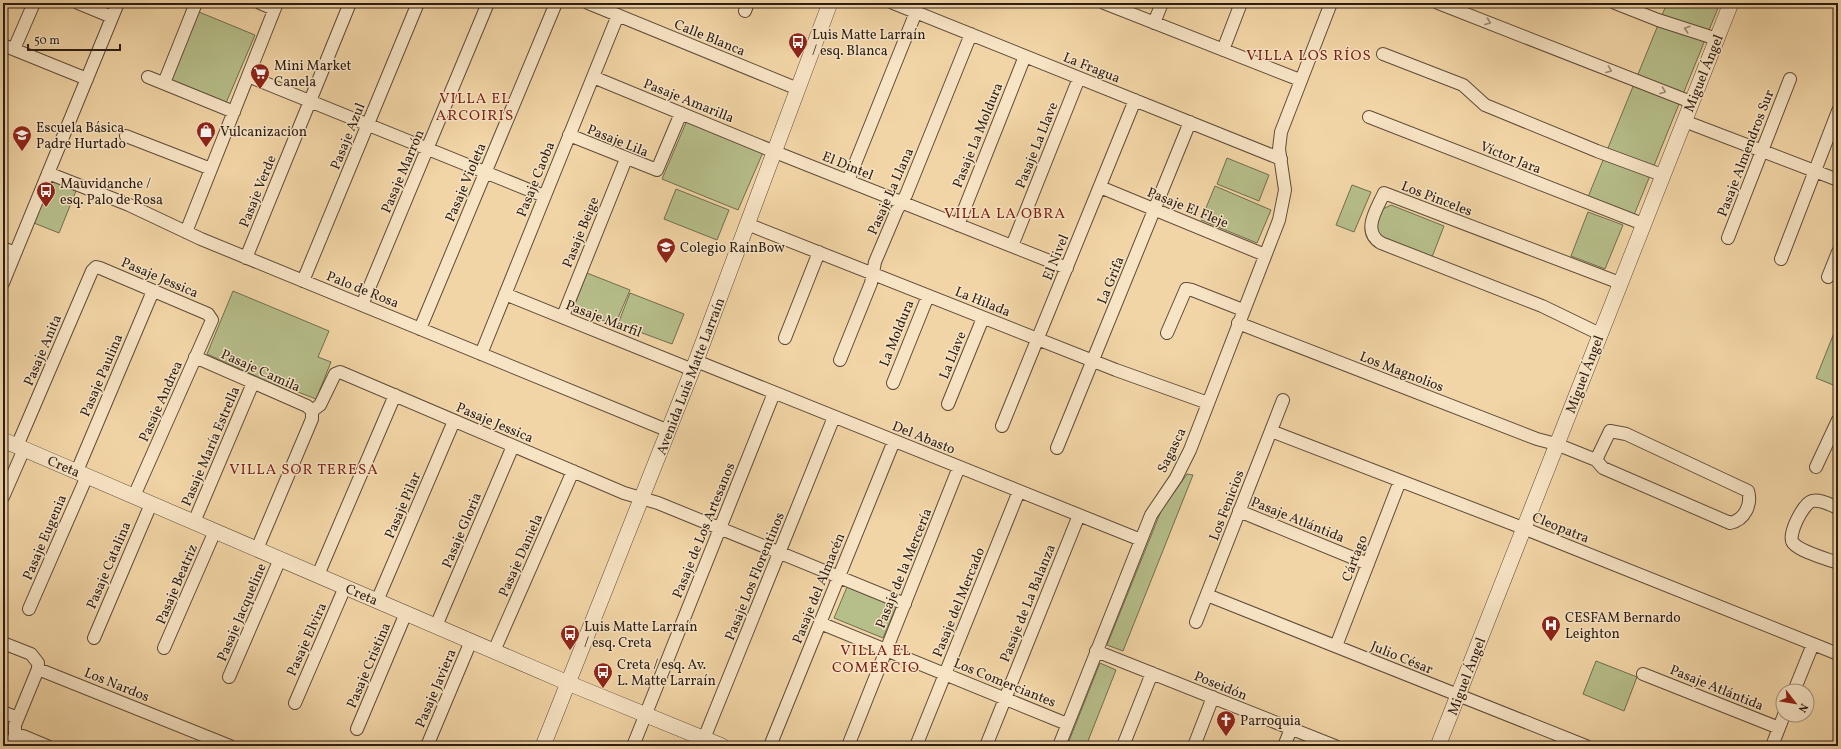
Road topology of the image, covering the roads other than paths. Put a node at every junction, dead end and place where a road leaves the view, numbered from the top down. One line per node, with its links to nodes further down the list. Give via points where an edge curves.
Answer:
1 (34, 3): 27 (street)
2 (78, 3): 23 (street)
3 (118, 3): 23 (street)
4 (196, 3): 38 (street)
5 (260, 3): 20 (street)
6 (350, 3): 41 (street, Pasaje Verde)
7 (418, 3): 49 (street, Pasaje Azul)
8 (488, 3): 52 (street, Pasaje Marrón)
9 (556, 3): 59 (street, Pasaje Violeta)
10 (588, 3): 22 (street, Calle Blanca)
11 (830, 3): 39 (street, Avenida Luis Matte Larraín)
12 (893, 3): 21 (street, La Fragua)
13 (1104, 3): 24 (street)
14 (1162, 3): 24 (street)
15 (1241, 3): 28 (street)
16 (1331, 3): 37 (street, Sagasca)
17 (1438, 3): 42 (street, one-way to 42)
18 (1615, 3): 26 (street, one-way to 18)
19 (1731, 3): 26 (street, Miguel Ángel)
20 (276, 6): 31 (street)
21 (916, 12): 25 (street, La Fragua); 63 (street)
22 (618, 15): 33 (street, Pasaje Caoba); 39 (street, Calle Blanca)
23 (112, 17): 35 (street)
24 (1154, 23): 28 (street)
25 (971, 34): 30 (street, La Fragua); 66 (street, Pasaje La Llana)
26 (1717, 39): 42 (street, Miguel Ángel)
27 (8, 47): 35 (street)
28 (1223, 50): 37 (street)
29 (1383, 54): 61 (street, via 1462,85 1485,105)
30 (1025, 56): 34 (street, La Fragua); 70 (street, Pasaje La Moldura)
31 (248, 76): 41 (street); 44 (street)
32 (148, 77): 38 (street)
33 (593, 77): 45 (street, Pasaje Amarilla); 51 (street, Pasaje Caoba)
34 (1080, 78): 40 (street, La Fragua); 73 (street, Pasaje La Llave)
35 (87, 79): 60 (street)
36 (1790, 79): 53 (street, Pasaje Almendros Sur)
37 (1300, 80): 56 (street, Sagasca, via 1282,132)
38 (164, 83): 44 (street)
39 (798, 89): 54 (street, Avenida Luis Matte Larraín)
40 (1135, 100): 48 (street, La Fragua); 64 (street, El Nivel)
41 (310, 101): 49 (street); 79 (street, Pasaje Verde)
42 (1691, 102): 47 (street, Miguel Ángel)
43 (1838, 111): 58 (street)
44 (234, 112): 57 (street)
45 (681, 113): 54 (street, Pasaje Amarilla); 55 (street, Pasaje Lila, via 657,170)
46 (1369, 117): 69 (street, Víctor Jara)
47 (1684, 121): 53 (street); 61 (street, Miguel Ángel)
48 (1190, 122): 56 (street, La Fragua); 67 (street, La Grifa)
49 (368, 124): 52 (street); 85 (street, Pasaje Azul)
50 (126, 136): 57 (street)
51 (569, 136): 55 (street, Pasaje Lila); 65 (street, Pasaje Caoba)
52 (427, 148): 59 (street); 91 (street, Pasaje Marrón)
53 (1762, 151): 58 (street); 72 (street, Pasaje Almendros Sur)
54 (775, 152): 63 (street, El Dintel); 68 (street, Avenida Luis Matte Larraín)
55 (626, 159): 93 (street, Pasaje Beige)
56 (1280, 159): 78 (street, Sagasca, via 1284,200)
57 (211, 169): 71 (street)
58 (1814, 171): 62 (street); 80 (street)
59 (485, 172): 65 (street); 97 (street, Pasaje Violeta)
60 (48, 173): 71 (street, Palo de Rosa, via 129,205); 77 (street)
61 (1662, 175): 69 (street, Miguel Ángel)
62 (1838, 180)
63 (848, 181): 66 (street, El Dintel)
64 (1100, 187): 67 (street, Pasaje El Fleje); 82 (street, El Nivel)
65 (544, 196): 89 (street, Pasaje Caoba)
66 (902, 202): 70 (street, El Dintel); 83 (street, Pasaje La Llana, via 875,262)
67 (1154, 210): 78 (street, Pasaje El Fleje); 105 (street, La Grifa)
68 (747, 224): 75 (street, La Hilada); 106 (street, Avenida Luis Matte Larraín)
69 (1643, 224): 87 (street, Miguel Ángel)
70 (958, 225): 73 (street, El Dintel)
71 (186, 232): 79 (street, Palo de Rosa)
72 (1728, 238)
73 (1012, 246): 82 (street, El Dintel)
74 (3, 248): 77 (street)
75 (819, 252): 83 (street, La Hilada); 100 (street)
76 (1838, 252): 84 (street)
77 (15, 253): 86 (street)
78 (1265, 255): 92 (street, Sagasca)
79 (246, 258): 85 (street, Palo de Rosa)
80 (1781, 259)
81 (96, 267): 88 (street, Pasaje Jessica); 126 (street, Pasaje Anita, via 92,271)
82 (1067, 268): 101 (street, El Nivel)
83 (873, 274): 90 (street, La Hilada); 104 (street, Pasaje La Llana)
84 (1828, 277)
85 (303, 281): 91 (street, Palo de Rosa)
86 (3, 283)
87 (1620, 283): 99 (street, Miguel Ángel); 99 (street, Los Pinceles, via 1384,193 1371,222 1371,230 1381,243 1542,306)
88 (153, 291): 94 (street, Pasaje Jessica, via 208,314); 132 (street, Pasaje Paulina)
89 (505, 294): 93 (street, Pasaje Marfil, via 552,314); 102 (street, Pasaje Caoba)
90 (928, 296): 95 (street, La Hilada); 107 (street, La Moldura)
91 (362, 305): 97 (street, Palo de Rosa)
92 (1243, 310): 96 (street, Sagasca); 98 (street, via 1186,289)
93 (563, 316): 106 (street, Pasaje Marfil)
94 (211, 318): 103 (street, Pasaje Andrea)
95 (983, 318): 101 (street, La Hilada); 113 (street, La Llave)
96 (1238, 323): 112 (street, Sagasca); 124 (street, Los Magnolios, via 1537,439)
97 (420, 329): 102 (street, Palo de Rosa)
98 (1166, 333)
99 (1600, 334): 124 (street, Miguel Ángel)
100 (785, 338)
101 (1038, 339): 105 (street, La Hilada); 118 (street, El Nivel)
102 (481, 354): 119 (street, Palo de Rosa)
103 (195, 358): 108 (street, Pasaje Camila); 135 (street, Pasaje Andrea)
104 (840, 360)
105 (1093, 361): 112 (street, La Hilada); 127 (street, La Grifa)
106 (695, 366): 109 (street, Del Abasto); 119 (street, Avenida Luis Matte Larraín)
107 (893, 382)
108 (253, 383): 114 (street, Pasaje Camila, via 307,406); 142 (street, Pasaje María Estrella)
109 (774, 393): 115 (street, Del Abasto); 143 (street, Pasaje de Los Artesanos)
110 (395, 395): 114 (street, Pasaje Jessica, via 337,372 320,405); 117 (street, Pasaje Jessica); 152 (street)
111 (1283, 400): 120 (street, Los Fenicios)
112 (1208, 403): 146 (street, Sagasca, via 1183,465 1158,504)
113 (948, 404)
114 (312, 411): 147 (street, via 312,419)
115 (834, 417): 123 (street, Del Abasto); 148 (street, Pasaje Los Florentinos)
116 (1838, 420): 121 (street)
117 (454, 421): 125 (street, Pasaje Jessica); 156 (street, Pasaje Pilar)
118 (1002, 426)
119 (669, 430): 137 (street, Avenida Luis Matte Larraín)
120 (1271, 431): 133 (street, Cleopatra); 140 (street, Los Fenicios)
121 (1834, 436): 130 (street)
122 (3, 440): 126 (street, Creta)
123 (894, 441): 129 (street, Del Abasto); 153 (street, Pasaje del Almacén)
124 (1556, 444): 128 (street, Los Magnolios); 144 (street, Miguel Ángel)
125 (513, 446): 131 (street, Pasaje Jessica); 162 (street, Pasaje Gloria)
126 (21, 447): 132 (street, Creta); 136 (street, Pasaje Anita)
127 (1057, 448)
128 (1596, 460): 128 (street, Los Magnolios, via 1610,432 1626,434 1741,486 1748,491 1751,500 1742,517 1737,522 1730,523 1603,468)
129 (959, 467): 134 (street, Del Abasto); 157 (street, Pasaje de la Mercería)
130 (1816, 467)
131 (573, 471): 137 (street, Pasaje Jessica); 170 (street, Pasaje Daniela)
132 (82, 474): 135 (street, Creta); 158 (street, Pasaje Eugenia)
133 (1400, 481): 144 (street, Cleopatra); 151 (street, Cártago)
134 (1019, 491): 141 (street, Del Abasto); 175 (street, Pasaje del Mercado)
135 (134, 496): 138 (street, Creta)
136 (3, 497)
137 (642, 498): 143 (street, Pasaje Jessica); 178 (street, Avenida Luis Matte Larraín)
138 (151, 504): 142 (street, Creta); 163 (street, Pasaje Catalina)
139 (1838, 508): 150 (street, via 1820,501 1808,503 1792,532 1791,539 1801,548)
140 (1239, 511): 151 (street, Pasaje Atlántida); 155 (street, Los Fenicios)
141 (1079, 515): 146 (street, Del Abasto); 182 (street, Pasaje de La Balanza)
142 (194, 522): 145 (street, Creta)
143 (720, 528): 148 (street, Pasaje Jessica); 185 (street, Pasaje de Los Artesanos)
144 (1523, 528): 166 (street, Cleopatra); 180 (street, Miguel Ángel)
145 (215, 531): 147 (street, Creta); 168 (street, Pasaje Beatriz)
146 (1140, 540): 171 (street, Sagasca)
147 (256, 549): 149 (street, Creta)
148 (779, 553): 153 (street, Pasaje Jessica); 193 (street, Pasaje Los Florentinos)
149 (280, 559): 152 (street, Creta); 177 (street, Pasaje Jacqueline)
150 (1838, 563)
151 (1368, 564): 167 (street, Cártago)
152 (318, 575): 154 (street, Creta)
153 (838, 577): 157 (street, Pasaje Jessica); 161 (street, Pasaje del Almacén)
154 (345, 587): 156 (street, Creta); 183 (street, Pasaje Elvira)
155 (1207, 595): 160 (street, Los Fenicios); 167 (street, Julio César)
156 (377, 601): 159 (street, Creta)
157 (904, 604): 169 (street, Pasaje de la Mercería)
158 (29, 609)
159 (406, 613): 162 (street, Creta); 191 (street, Pasaje Cristina)
160 (1196, 622)
161 (820, 623): 169 (street, Los Comerciantes); 200 (street, Pasaje del Almacén)
162 (436, 626): 164 (street, Creta)
163 (94, 638)
164 (471, 641): 170 (street, Creta); 196 (street, Pasaje Javiera)
165 (3, 643): 173 (street, via 35,657)
166 (1813, 644): 172 (street, Cleopatra); 179 (street)
167 (1336, 646): 180 (street, Julio César)
168 (164, 648)
169 (886, 650): 175 (street, Los Comerciantes); 201 (street, Pasaje de la Mercería)
170 (494, 651): 178 (street, Creta)
171 (1096, 651): 174 (street, Poseidón); 188 (street, Sagasca)
172 (1838, 654)
173 (38, 668): 186 (street); 195 (street, Los Nardos)
174 (1152, 673): 181 (street, Poseidón); 205 (street)
175 (945, 674): 182 (street, Los Comerciantes); 202 (street, Pasaje del Mercado)
176 (1644, 674): 190 (street, Pasaje Atlántida)
177 (229, 677)
178 (568, 683): 185 (street, Creta); 197 (street, Avenida Luis Matte Larraín)
179 (1797, 683)
180 (1459, 695): 209 (street, Miguel Ángel); 210 (street, Julio César)
181 (1213, 697): 189 (street, Poseidón); 206 (street)
182 (1005, 698): 188 (street, Los Comerciantes); 203 (street, Pasaje de La Balanza)
183 (295, 702)
184 (3, 712): 186 (street)
185 (645, 715): 193 (street, Creta); 198 (street, Pasaje de Los Artesanos)
186 (17, 718): 192 (street)
187 (1781, 723): 190 (street)
188 (1067, 724): 204 (street, Sagasca)
189 (1291, 728): 207 (street); 208 (street, Poseidón)
190 (1779, 728): 211 (street)
191 (357, 729)
192 (12, 741): 194 (street, via 23,736)
193 (703, 742): 199 (street, Creta)
194 (47, 746)
195 (230, 746)
196 (427, 746)
197 (543, 746)
198 (633, 746)
199 (722, 746)
200 (770, 746)
201 (848, 746)
202 (916, 746)
203 (986, 746)
204 (1058, 746)
205 (1123, 746)
206 (1194, 746)
207 (1284, 746)
208 (1335, 746)
209 (1438, 746)
210 (1586, 746)
211 (1772, 746)

